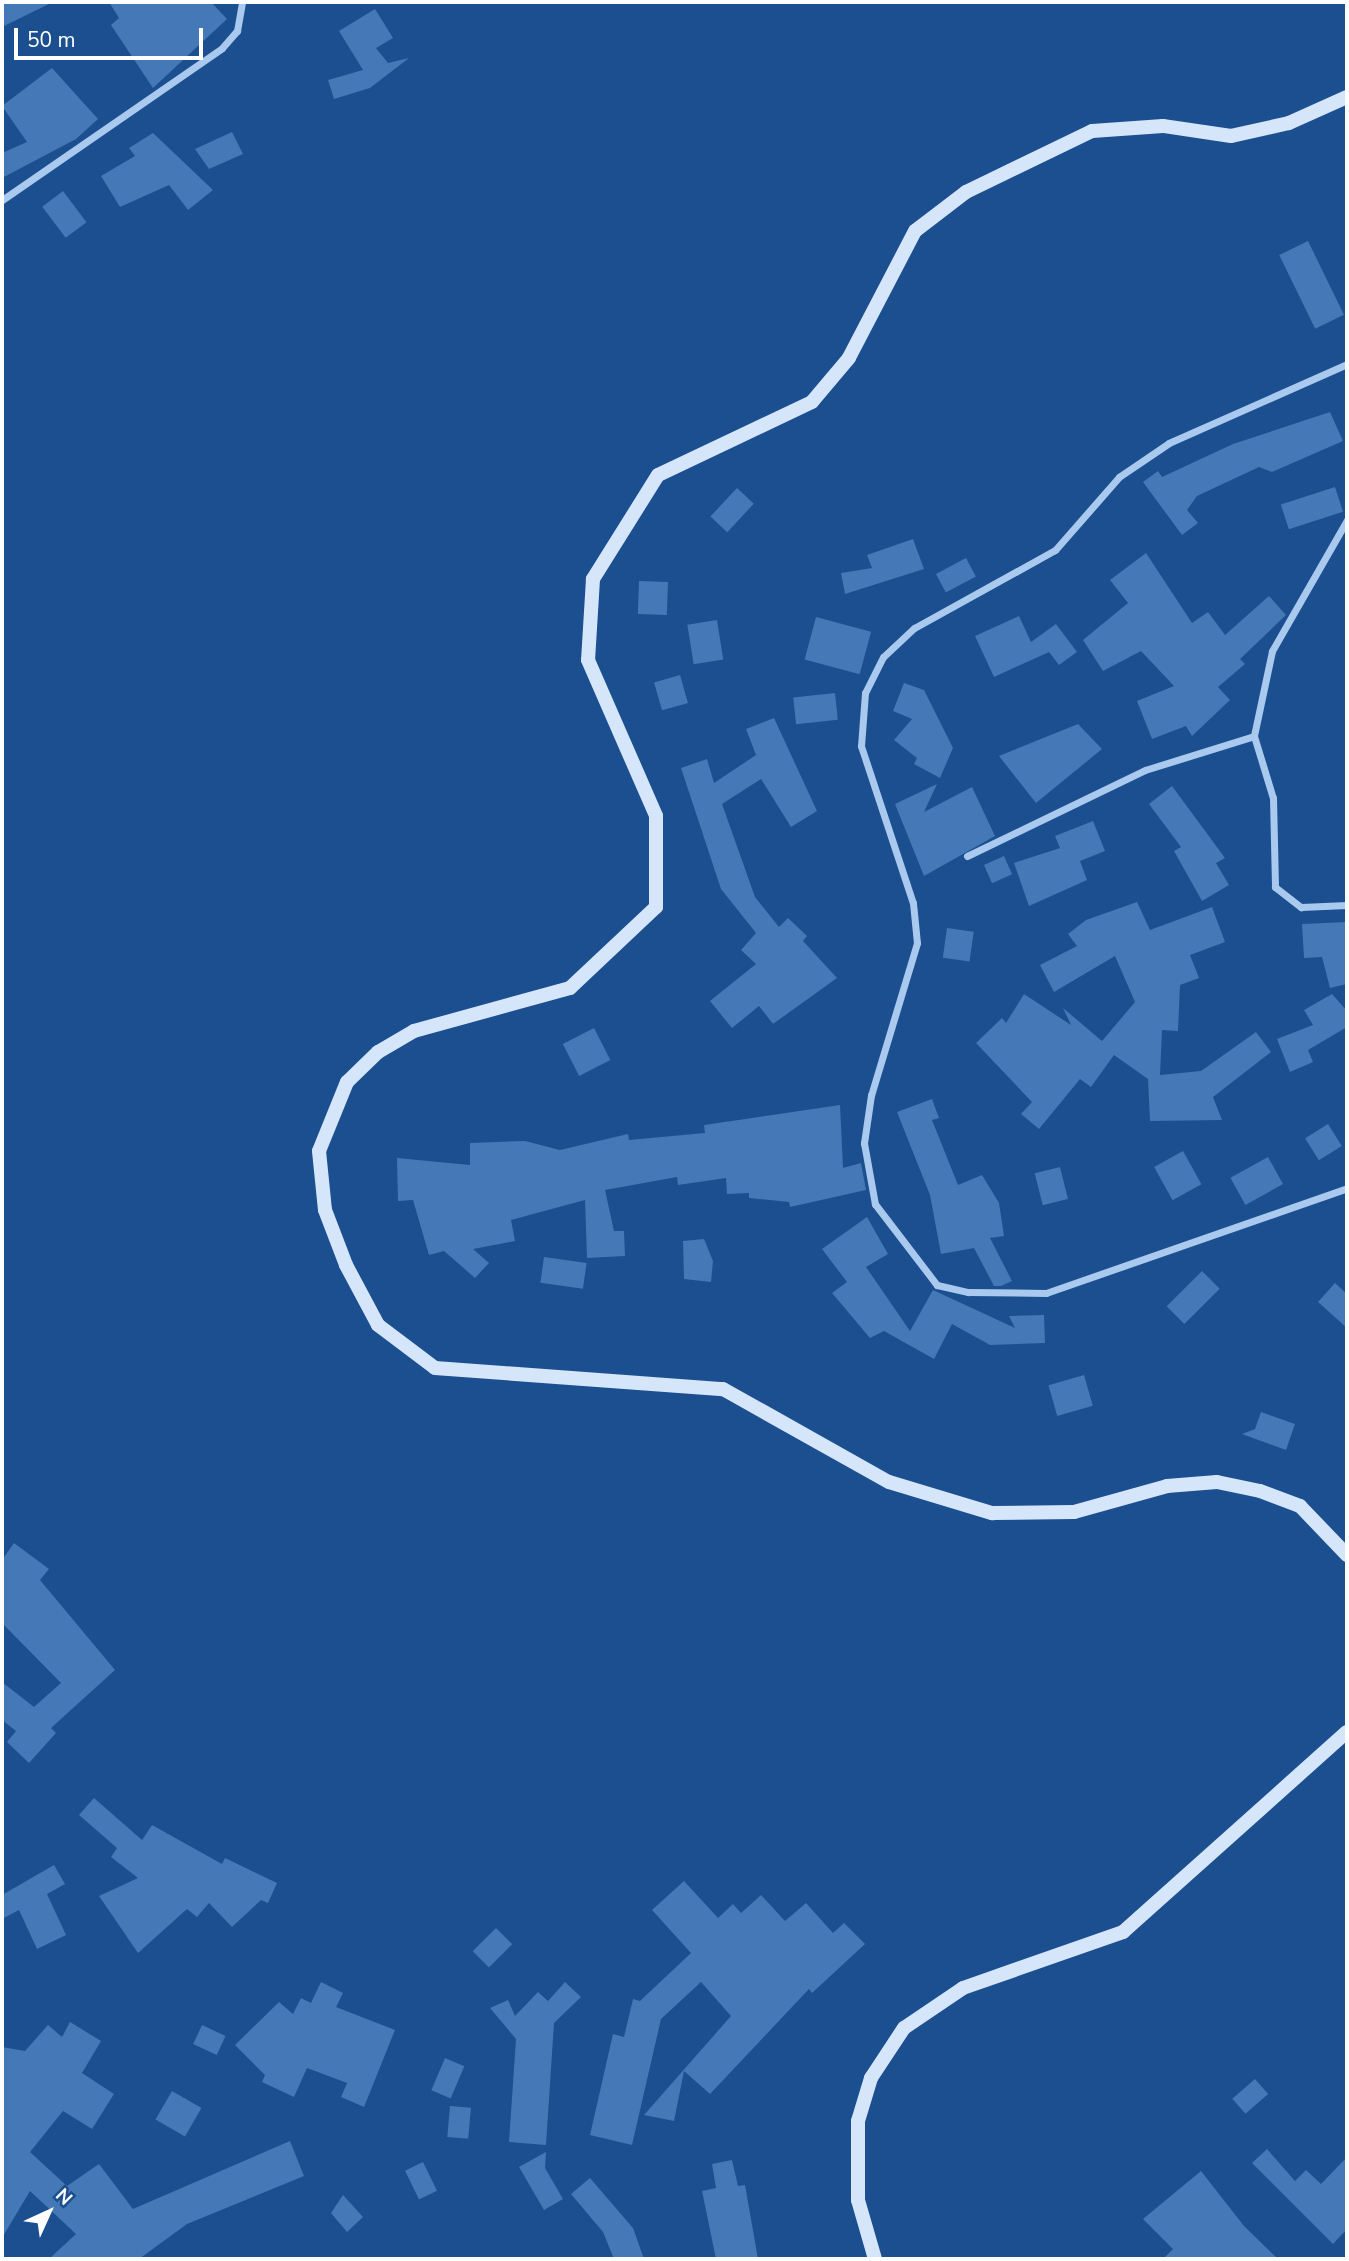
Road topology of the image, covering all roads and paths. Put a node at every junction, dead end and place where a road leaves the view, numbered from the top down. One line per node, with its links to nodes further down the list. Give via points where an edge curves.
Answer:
1 (242, 2): 3 (street, via 237,31 222,48)
2 (1347, 97): 10 (street, via 1289,123 1231,136 1163,126 1092,131 967,192 915,231 849,358 812,402 658,475 593,579 588,660 656,816 656,907 570,988 414,1031 378,1052 347,1082 319,1151 325,1210 346,1265 378,1325 435,1368 723,1389 889,1482 992,1513 1074,1512 1167,1486 1217,1482 1249,1488 1300,1506)
3 (2, 199)
4 (1347, 364): 9 (street, via 1169,443 1119,477 1055,550 914,628 883,657 865,693 861,746 913,903 917,943 871,1095 864,1143 875,1204 937,1285 968,1292 1046,1293)
5 (1347, 520): 6 (street, via 1272,651)
6 (1254, 736): 7 (street, via 1145,770); 8 (street, via 1273,798 1275,887 1301,907)
7 (967, 856)
8 (1347, 905)
9 (1347, 1188)
10 (1347, 1555)
11 (1347, 1732): 12 (street, via 1123,1932 963,1988 904,2028 871,2078 858,2121 858,2200)
12 (875, 2259)

